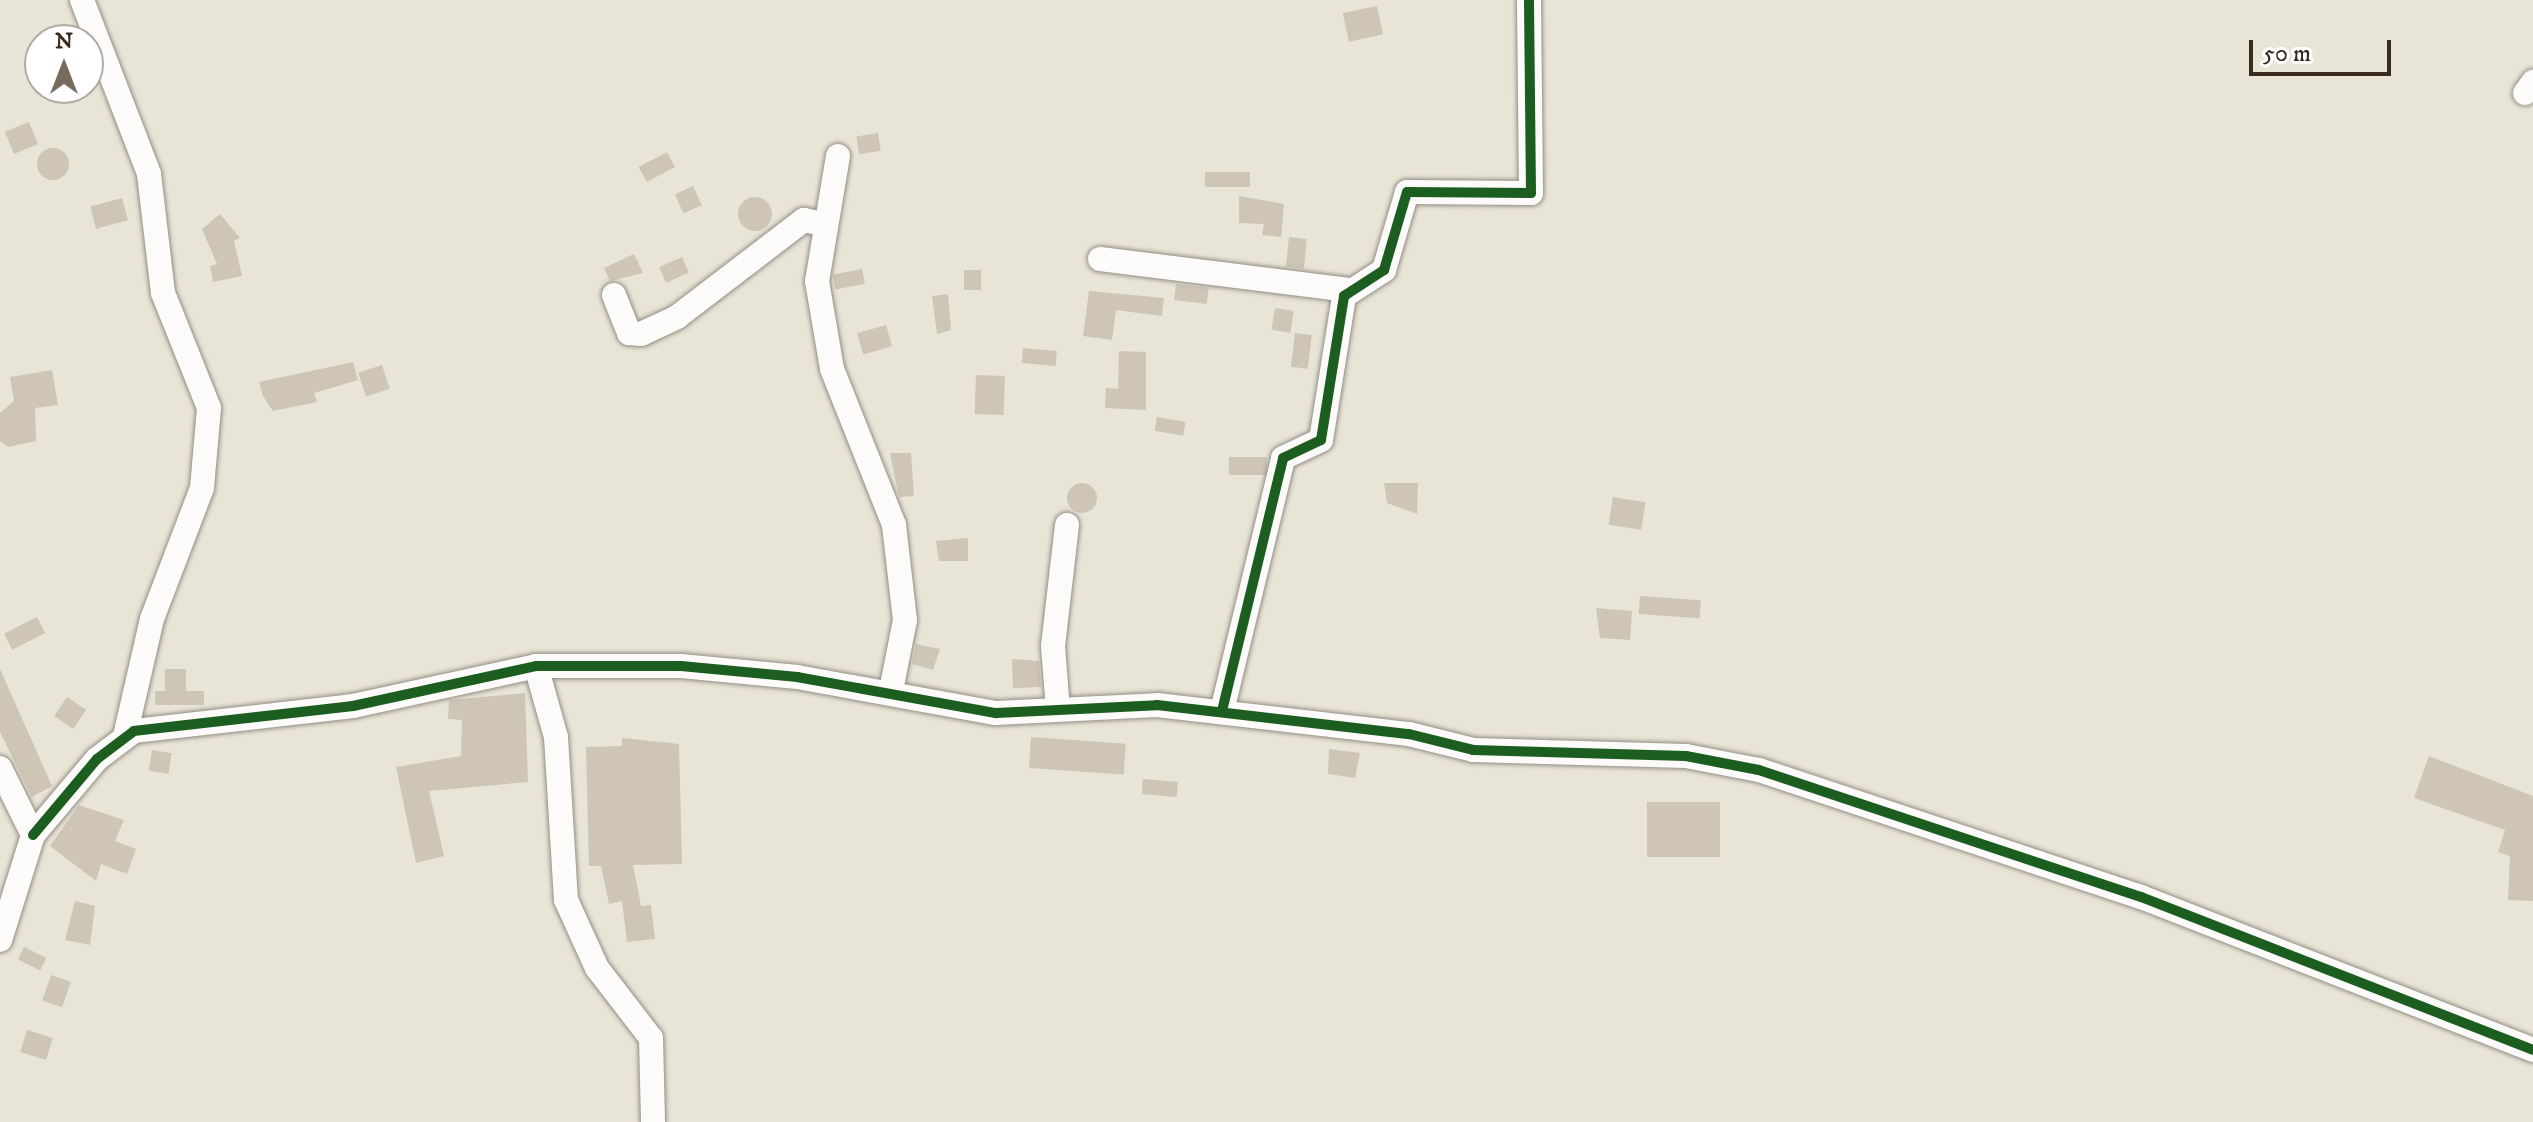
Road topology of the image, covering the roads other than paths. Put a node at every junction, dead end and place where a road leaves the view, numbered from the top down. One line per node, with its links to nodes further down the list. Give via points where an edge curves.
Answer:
1 (82, 0): 13 (street, via 149,174 163,293 209,408 202,488 152,619)
2 (1529, 0): 6 (street, via 1531,193 1407,192 1384,270)
3 (838, 156): 4 (street)
4 (823, 224): 7 (street, via 804,220 677,317 641,334 629,333); 10 (street, via 823,333 894,525 905,620)
5 (1100, 259): 6 (street)
6 (1349, 290): 12 (street, via 1321,440 1283,458)
7 (614, 295)
8 (1067, 525): 11 (street, via 1053,646)
9 (536, 666): 10 (street, via 681,666); 13 (street, via 353,706); 18 (street, via 556,737 566,900 597,968 651,1038)
10 (891, 691): 11 (street, via 956,709)
11 (1058, 710): 12 (street, via 1106,703)
12 (1222, 711): 17 (street, via 1409,734 1473,750 1686,756 1759,770 2141,897)
13 (125, 736): 15 (street)
14 (0, 768): 15 (street)
15 (33, 835): 16 (street)
16 (0, 940)
17 (2533, 1050)
18 (653, 1122)

